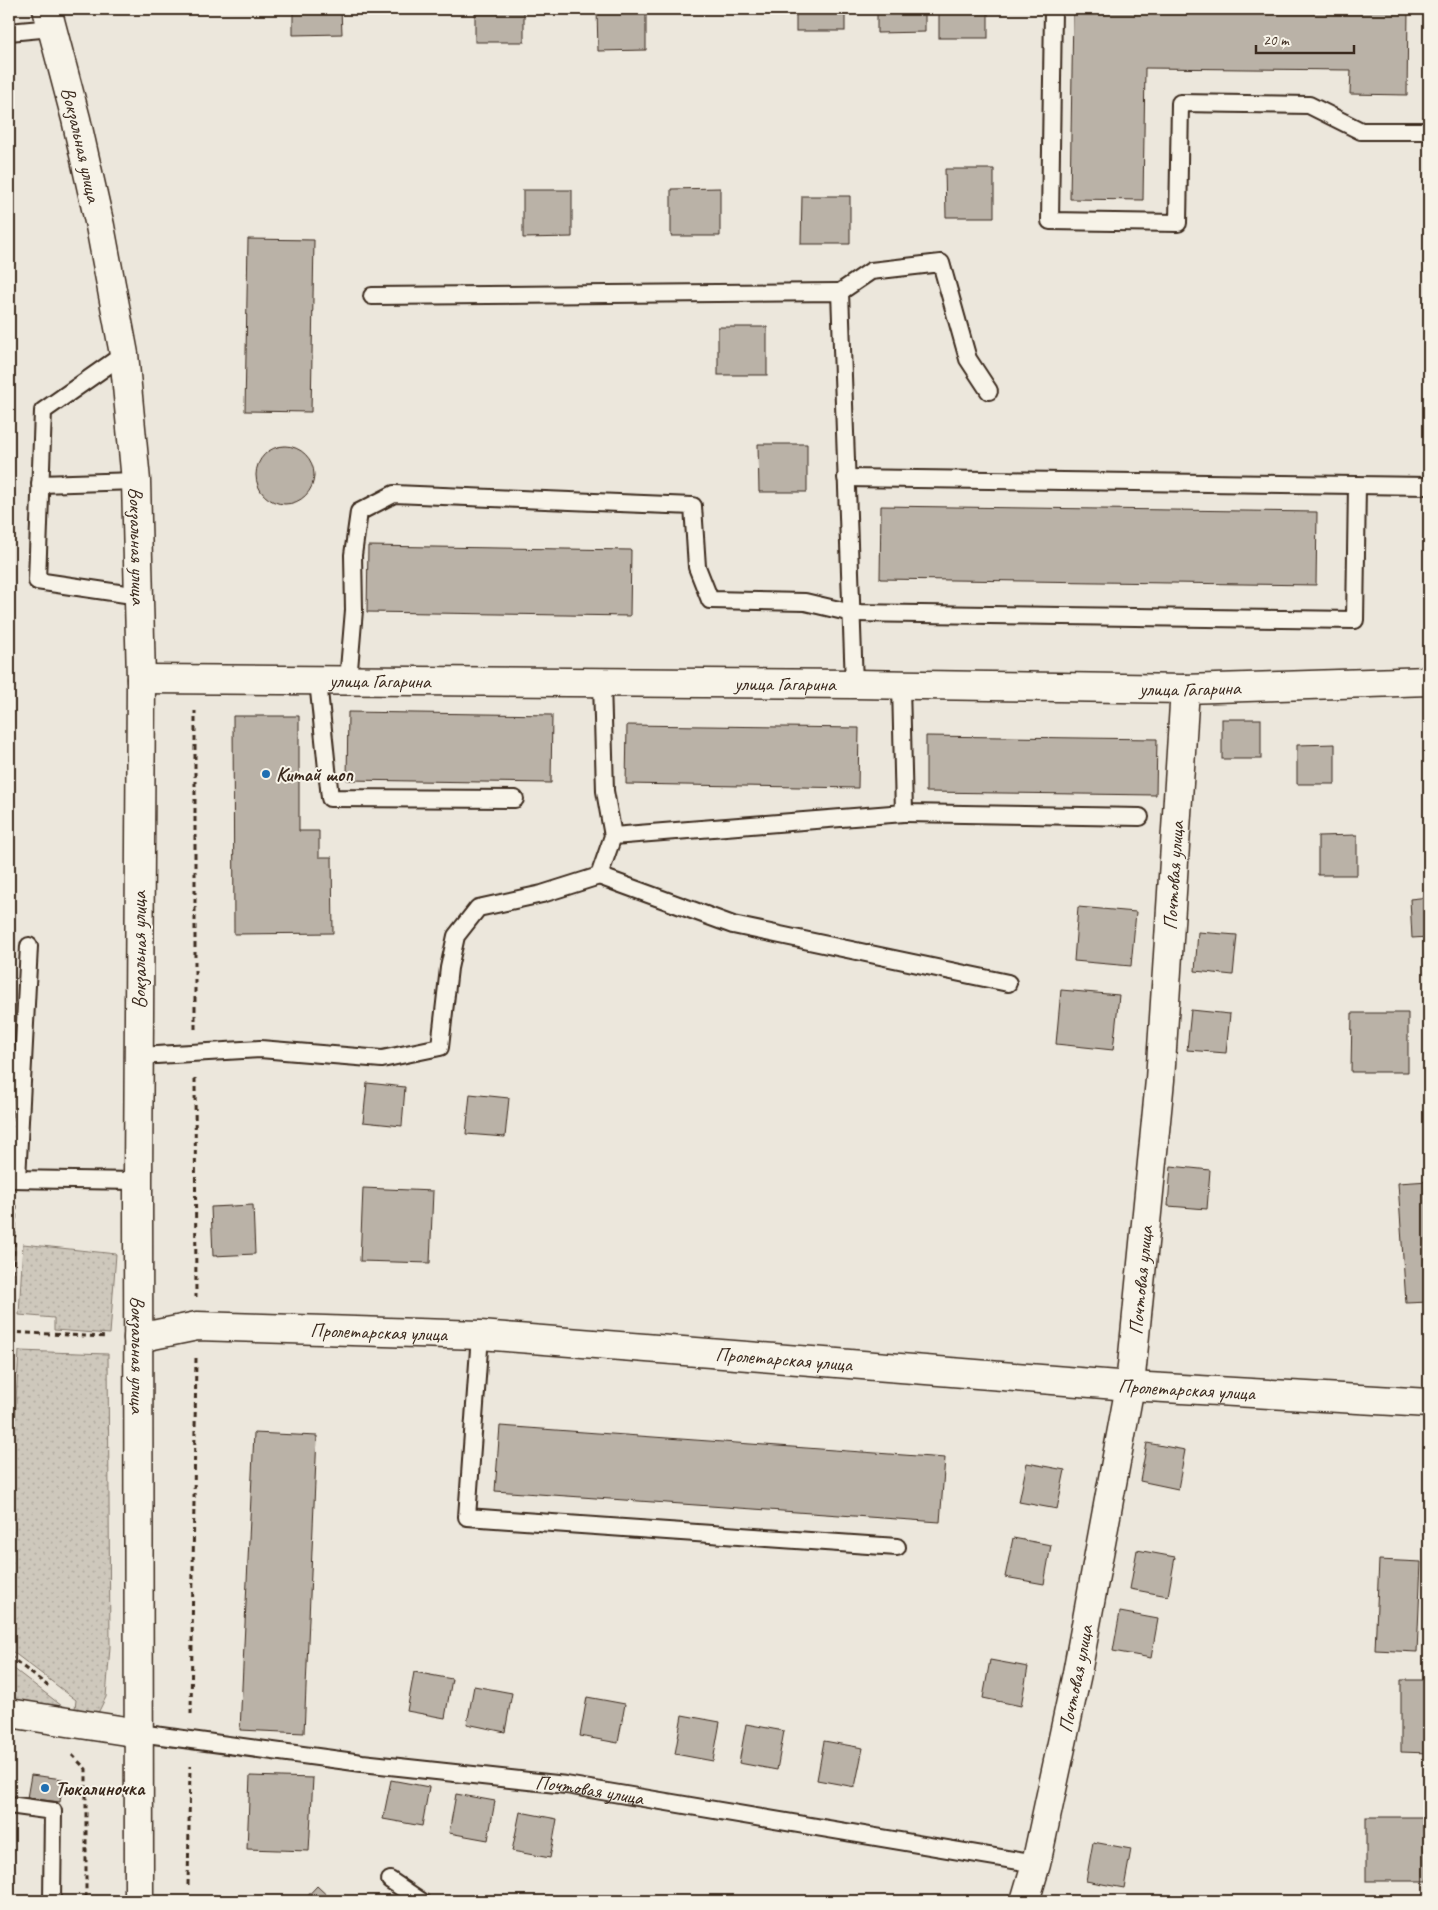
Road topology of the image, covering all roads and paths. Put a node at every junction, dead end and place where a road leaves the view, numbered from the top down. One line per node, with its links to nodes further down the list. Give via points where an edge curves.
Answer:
1 (1053, 9): 4 (lane, via 1050,221 1178,222 1180,103 1308,105 1361,130)
2 (49, 19): 3 (lane); 7 (street, Вокзальная улица, via 100,226)
3 (9, 32)
4 (1429, 131)
5 (840, 292): 6 (lane); 8 (lane, via 871,271 941,263 968,359); 9 (lane)
6 (372, 296)
7 (124, 354): 10 (street, Вокзальная улица); 11 (lane, via 43,411)
8 (989, 391)
9 (846, 478): 12 (lane); 15 (lane)
10 (136, 481): 11 (lane); 14 (street, Вокзальная улица)
11 (40, 484): 14 (lane, via 37,580)
12 (1357, 485): 13 (lane); 15 (lane, via 1355,620)
13 (1429, 486)
14 (139, 596): 16 (street, Вокзальная улица)
15 (852, 613): 19 (lane, via 805,602 710,600 697,567 693,506 394,494 359,512 353,555 354,610); 22 (lane)
16 (141, 679): 17 (street, улица Гагарина); 33 (street, Вокзальная улица)
17 (196, 680): 18 (street, улица Гагарина); 32 (path)
18 (318, 680): 19 (street, улица Гагарина); 25 (lane, via 330,798)
19 (348, 681): 21 (street, улица Гагарина)
20 (1429, 681): 24 (street, улица Гагарина)
21 (602, 682): 22 (street, улица Гагарина); 28 (lane, via 605,792)
22 (854, 684): 23 (street, улица Гагарина)
23 (901, 685): 24 (street, улица Гагарина); 26 (lane)
24 (1185, 689): 41 (street, Почтовая улица, via 1160,1080)
25 (515, 799)
26 (904, 813): 27 (lane); 28 (lane)
27 (1140, 818)
28 (613, 836): 29 (lane)
29 (599, 876): 31 (lane, via 732,925); 32 (lane, via 542,894 478,908 456,936 440,1047 382,1059 260,1049)
30 (29, 946): 34 (lane)
31 (1008, 983)
32 (194, 1053): 33 (lane); 36 (path)
33 (139, 1056): 35 (street, Вокзальная улица)
34 (13, 1179): 35 (lane); 37 (path)
35 (138, 1181): 39 (street, Вокзальная улица)
36 (197, 1326): 38 (street, Пролетарская улица); 39 (street, Пролетарская улица); 45 (path)
37 (10, 1332): 39 (path); 40 (path)
38 (480, 1335): 41 (street, Пролетарская улица); 43 (lane, via 467,1516)
39 (138, 1338): 47 (street, Вокзальная улица)
40 (9, 1363)
41 (1130, 1386): 42 (street, Пролетарская улица); 50 (street, Почтовая улица, via 1077,1673)
42 (1429, 1403)
43 (897, 1547)
44 (9, 1713): 46 (street)
45 (191, 1715)
46 (69, 1723): 47 (street); 54 (path, via 67,1750 86,1769)
47 (139, 1733): 50 (lane, Почтовая улица, via 566,1786); 55 (street, Вокзальная улица)
48 (190, 1765): 52 (path)
49 (9, 1805): 53 (lane, via 53,1812)
50 (1036, 1864): 57 (street, Почтовая улица)
51 (390, 1880): 56 (lane)
52 (188, 1885)
53 (52, 1901)
54 (86, 1901)
55 (139, 1901)
56 (421, 1901)
57 (1025, 1901)

